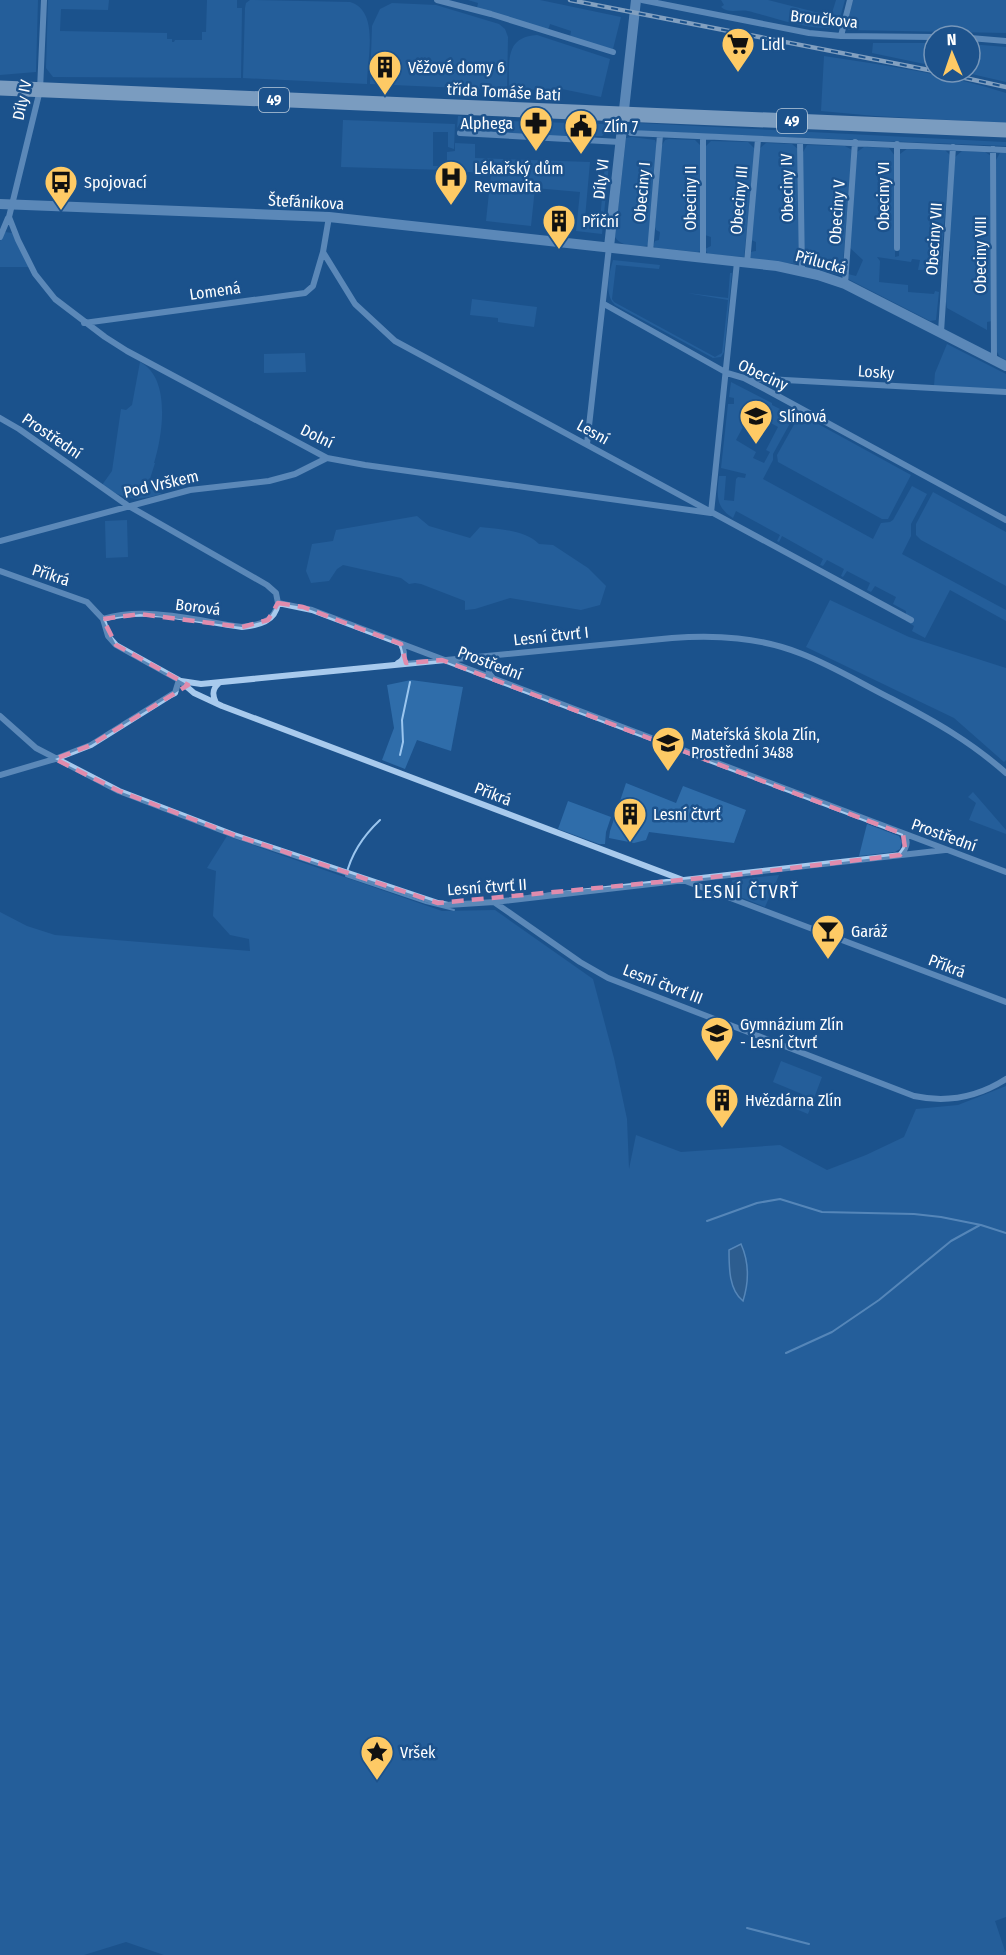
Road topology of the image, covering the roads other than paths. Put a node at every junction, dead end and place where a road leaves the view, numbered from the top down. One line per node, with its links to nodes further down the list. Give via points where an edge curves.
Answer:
1 (44, 0): 12 (street, Díly IV)
2 (437, 0): 10 (street)
3 (636, 0): 13 (street, Díly VI)
4 (642, 0): 6 (street, Broučkova, via 788,30)
5 (850, 0): 6 (street)
6 (840, 36): 7 (street, Broučkova)
7 (922, 37)
8 (982, 39): 9 (street)
9 (1006, 41)
10 (613, 52)
11 (0, 88): 12 (main road, třída Tomáše Bati / 49)
12 (40, 90): 13 (main road, třída Tomáše Bati / 49); 27 (street, Díly IV)
13 (624, 115): 14 (main road, třída Tomáše Bati / 49); 21 (street, Díly VI)
14 (1006, 130)
15 (460, 133): 21 (street)
16 (631, 133): 17 (street)
17 (660, 135): 18 (street); 34 (street, Obeciny I)
18 (703, 137): 19 (street); 35 (street, Obeciny II)
19 (758, 140): 20 (street); 36 (street, Obeciny III)
20 (800, 141): 22 (street); 37 (street, Obeciny IV)
21 (620, 142): 31 (street, Díly VI)
22 (855, 142): 23 (street); 38 (street, Obeciny V)
23 (897, 144): 24 (street); 32 (street, Obeciny VI)
24 (953, 147): 25 (street); 41 (street, Obeciny VII)
25 (993, 149): 26 (street); 42 (street, Obeciny VIII)
26 (1006, 150)
27 (5, 204): 28 (street); 29 (street, Štefánikova)
28 (9, 217): 30 (street); 40 (street, Dolní, via 44,286)
29 (328, 217): 31 (street, Štefánikova); 33 (street)
30 (0, 237)
31 (609, 247): 34 (street, Přílucká); 39 (street)
32 (897, 248)
33 (323, 252): 40 (street, Lomená, via 313,286 305,293); 48 (street, Lesní, via 355,304 394,341)
34 (650, 252): 35 (street, Přílucká)
35 (703, 258): 36 (street, Přílucká)
36 (742, 263): 37 (street, Přílucká); 44 (street)
37 (802, 271): 38 (street, Přílucká)
38 (846, 284): 41 (street, Přílucká)
39 (604, 304): 44 (street, Obeciny); 48 (street)
40 (84, 323): 49 (street, Dolní, via 127,351)
41 (941, 332): 42 (street, Přílucká)
42 (994, 360): 43 (street, Přílucká)
43 (1006, 366)
44 (727, 373): 45 (street, Obeciny); 51 (street)
45 (744, 378): 46 (street, Losky); 52 (street, Obeciny)
46 (1006, 392)
47 (0, 419): 50 (street, Prostřední)
48 (587, 444): 51 (street, Lesní)
49 (327, 458): 50 (street, Pod Vrškem, via 295,474 269,481 190,490); 51 (street, Dolní)
50 (128, 505): 53 (street, Pod Vrškem); 55 (street, Prostřední, via 267,585 276,593)
51 (711, 513): 57 (street, Lesní)
52 (1006, 520)
53 (0, 541)
54 (0, 571): 56 (street, Příkrá, via 84,600)
55 (279, 603): 56 (street, Borová, via 268,620 242,627 140,614); 58 (street, Prostřední, via 312,610)
56 (103, 619): 63 (street, Příkrá, via 113,643)
57 (910, 620)
58 (401, 644): 60 (street, Prostřední); 61 (street, via 404,658)
59 (498, 655): 60 (street, Lesní čtvrť I); 62 (street, via 488,665); 68 (street, Lesní čtvrť I, via 698,636 766,643 810,657 945,727)
60 (442, 660): 61 (street, Lesní čtvrť I); 62 (street, Prostřední)
61 (397, 664): 64 (street, Lesní čtvrť I)
62 (493, 679): 70 (street, Prostřední)
63 (179, 680): 64 (street, Lesní čtvrť I); 65 (street, Příkrá); 67 (street, via 171,695 91,745)
64 (220, 683): 65 (street, via 214,689)
65 (216, 704): 74 (street, Příkrá)
66 (0, 716): 67 (street, Lesní čtvrť II, via 36,748)
67 (55, 759): 69 (street); 75 (street, Lesní čtvrť II, via 119,792 438,903)
68 (1006, 773)
69 (0, 775)
70 (903, 834): 71 (street, Prostřední); 72 (street, via 906,846)
71 (945, 850): 72 (street, Lesní čtvrť II); 73 (street, Prostřední)
72 (900, 855): 74 (street, Lesní čtvrť II)
73 (1006, 872)
74 (678, 880): 75 (street, Lesní čtvrť II); 76 (street, Příkrá)
75 (494, 902): 77 (street, Lesní čtvrť III, via 608,978 914,1096 964,1097)
76 (1006, 1002)
77 (1006, 1078)

